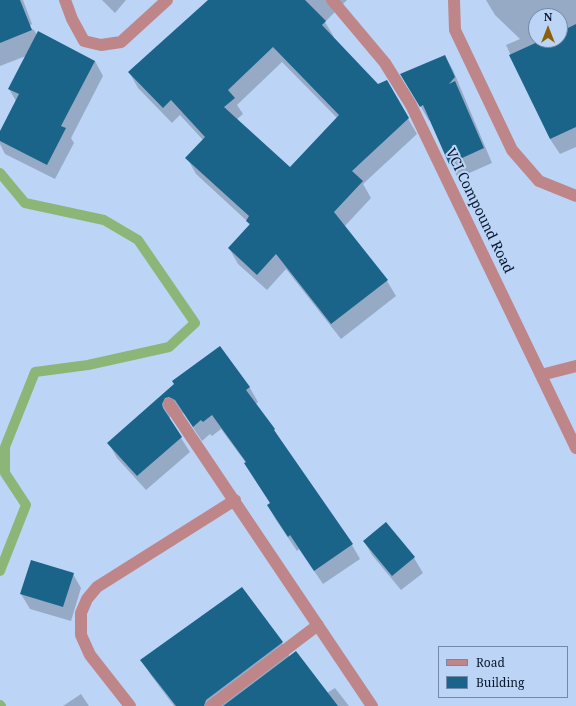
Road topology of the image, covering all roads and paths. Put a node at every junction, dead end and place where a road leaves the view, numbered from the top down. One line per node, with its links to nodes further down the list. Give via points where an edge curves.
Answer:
1 (65, 0): 2 (street, via 84,41 101,46 121,42)
2 (167, 0)
3 (332, 0): 7 (street, VCI Compound Road, via 385,63 411,105)
4 (454, 0): 5 (street, via 455,30 512,150 539,181)
5 (576, 196)
6 (576, 366): 7 (street)
7 (541, 375): 9 (street, VCI Compound Road)
8 (169, 404): 10 (street)
9 (576, 448)
10 (234, 500): 11 (street); 12 (street, via 97,587 87,599 81,613 81,635 90,655)
11 (318, 625): 13 (street); 14 (street)
12 (130, 706)
13 (212, 706)
14 (372, 706)

